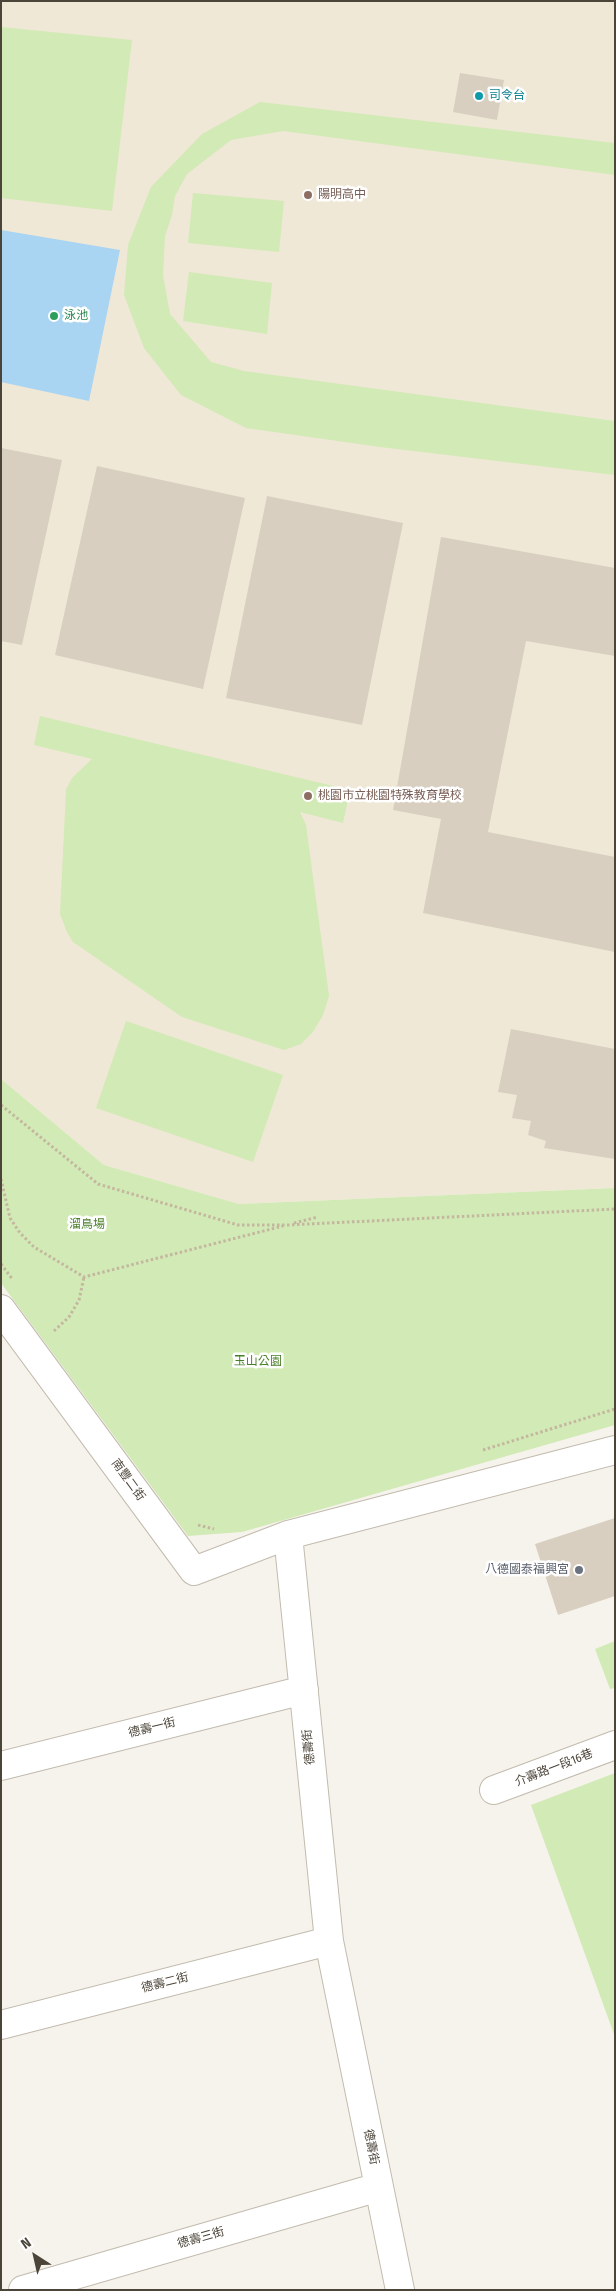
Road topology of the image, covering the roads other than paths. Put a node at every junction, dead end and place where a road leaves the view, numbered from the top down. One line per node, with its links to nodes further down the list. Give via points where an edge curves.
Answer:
1 (1, 1310): 3 (street, 南豐二街, via 194,1571)
2 (615, 1450): 3 (street)
3 (288, 1535): 4 (street, 德壽街)
4 (304, 1690): 6 (street, 德壽一街); 8 (street, 德壽街)
5 (615, 1745): 7 (street, 介壽路一段16巷)
6 (1, 1766)
7 (494, 1790)
8 (329, 1941): 9 (street, 德壽二街); 10 (street, 德壽街)
9 (1, 2024)
10 (379, 2187): 11 (street, 德壽三街); 12 (street, 德壽街)
11 (23, 2290)
12 (400, 2290)

